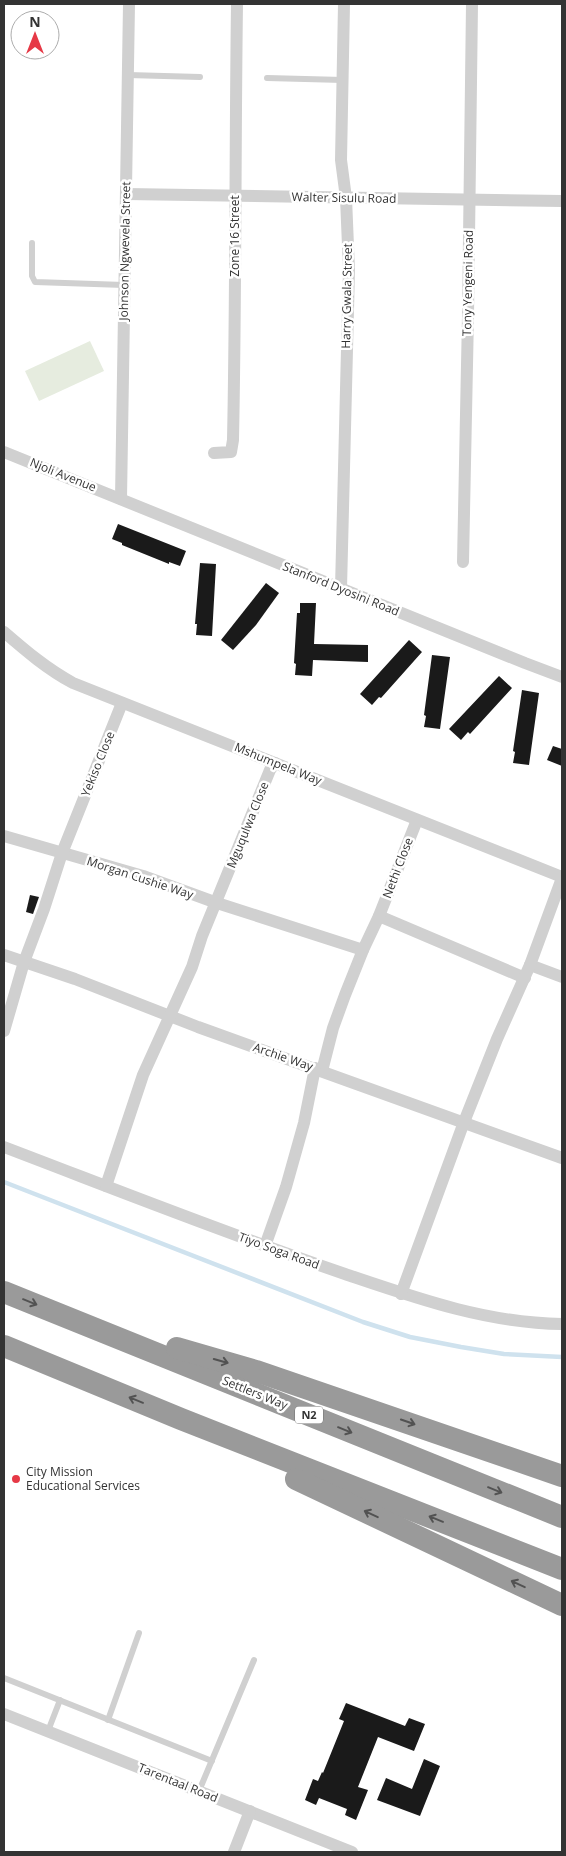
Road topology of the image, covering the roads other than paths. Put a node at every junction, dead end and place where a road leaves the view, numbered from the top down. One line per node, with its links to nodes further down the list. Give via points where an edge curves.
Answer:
1 (129, 4): 5 (street, Johnson Ngwevela Street)
2 (237, 4): 10 (street, Zone 16 Street)
3 (344, 4): 8 (street, Harry Gwala Street)
4 (472, 4): 12 (street, Tony Yengeni Road)
5 (128, 75): 6 (lane); 9 (street, Johnson Ngwevela Street)
6 (200, 77)
7 (267, 78): 8 (lane)
8 (343, 80): 11 (street, Harry Gwala Street, via 341,160)
9 (126, 194): 10 (street, Walter Sisulu Road); 15 (street, Johnson Ngwevela Street)
10 (235, 196): 11 (street, Walter Sisulu Road); 17 (street, Zone 16 Street, via 232,446 231,452)
11 (346, 198): 12 (street, Walter Sisulu Road); 20 (street, Harry Gwala Street, via 349,270)
12 (469, 200): 13 (street, Walter Sisulu Road); 19 (street, Tony Yengeni Road)
13 (562, 201)
14 (32, 243): 15 (lane, via 32,276 35,282)
15 (124, 286): 18 (street, Johnson Ngwevela Street)
16 (4, 452): 18 (street, Njoli Avenue)
17 (214, 454)
18 (121, 499): 20 (street, Stanford Dyosini Road)
19 (463, 562)
20 (341, 588): 22 (street, Stanford Dyosini Road)
21 (4, 632): 23 (street, Mshumpela Way, via 54,673)
22 (562, 677)
23 (122, 703): 24 (street, Mshumpela Way); 27 (street, Yekiso Close)
24 (274, 763): 25 (street, Mshumpela Way); 29 (street, Mguqulwa Close)
25 (417, 820): 28 (street, Mshumpela Way); 30 (street, Nethi Close)
26 (4, 836): 27 (street, Morgan Cushie Way)
27 (62, 853): 29 (street, Morgan Cushie Way, via 143,876); 33 (street, Yekiso Close)
28 (562, 878): 34 (street)
29 (217, 903): 31 (street, Morgan Cushie Way); 37 (street, Mguqulwa Close)
30 (379, 916): 31 (street, Nethi Close); 36 (street)
31 (363, 950): 39 (street, Nethi Close)
32 (4, 955): 33 (street, Archie Way)
33 (24, 962): 37 (street, Archie Way); 38 (street, Yekiso Close)
34 (530, 965): 35 (street); 36 (street)
35 (562, 977)
36 (525, 978): 40 (street)
37 (169, 1017): 39 (street, Archie Way); 43 (street, Mguqulwa Close, via 138,1087)
38 (4, 1030)
39 (318, 1070): 40 (street, Archie Way); 44 (street, Nethi Close, via 286,1187)
40 (464, 1122): 42 (street, Archie Way); 46 (street)
41 (4, 1147): 43 (street, Tiyo Soga Road)
42 (562, 1158)
43 (106, 1186): 44 (street, Tiyo Soga Road)
44 (265, 1246): 46 (street, Tiyo Soga Road)
45 (4, 1292): 47 (highway, Settlers Way / N2, one-way to 47)
46 (401, 1294): 48 (street, Tiyo Soga Road, via 459,1311)
47 (56, 1313): 51 (highway, one-way to 51, via 256,1371); 52 (highway, Settlers Way / N2, one-way to 52)
48 (562, 1324)
49 (4, 1346): 50 (highway, one-way to 49)
50 (181, 1418): 53 (highway, one-way to 50); 54 (highway, one-way to 50, via 242,1454)
51 (562, 1476)
52 (562, 1518)
53 (562, 1569)
54 (562, 1605)
55 (140, 1633): 60 (lane)
56 (254, 1660): 62 (lane)
57 (4, 1678): 58 (lane)
58 (60, 1700): 60 (lane); 61 (lane)
59 (4, 1714): 61 (street, Tarentaal Road)
60 (108, 1720): 62 (lane)
61 (48, 1731): 63 (street, Tarentaal Road)
62 (212, 1761): 63 (lane)
63 (199, 1791): 64 (street, Tarentaal Road)
64 (250, 1811): 65 (street); 66 (street, Tarentaal Road)
65 (234, 1852)
66 (352, 1852)

